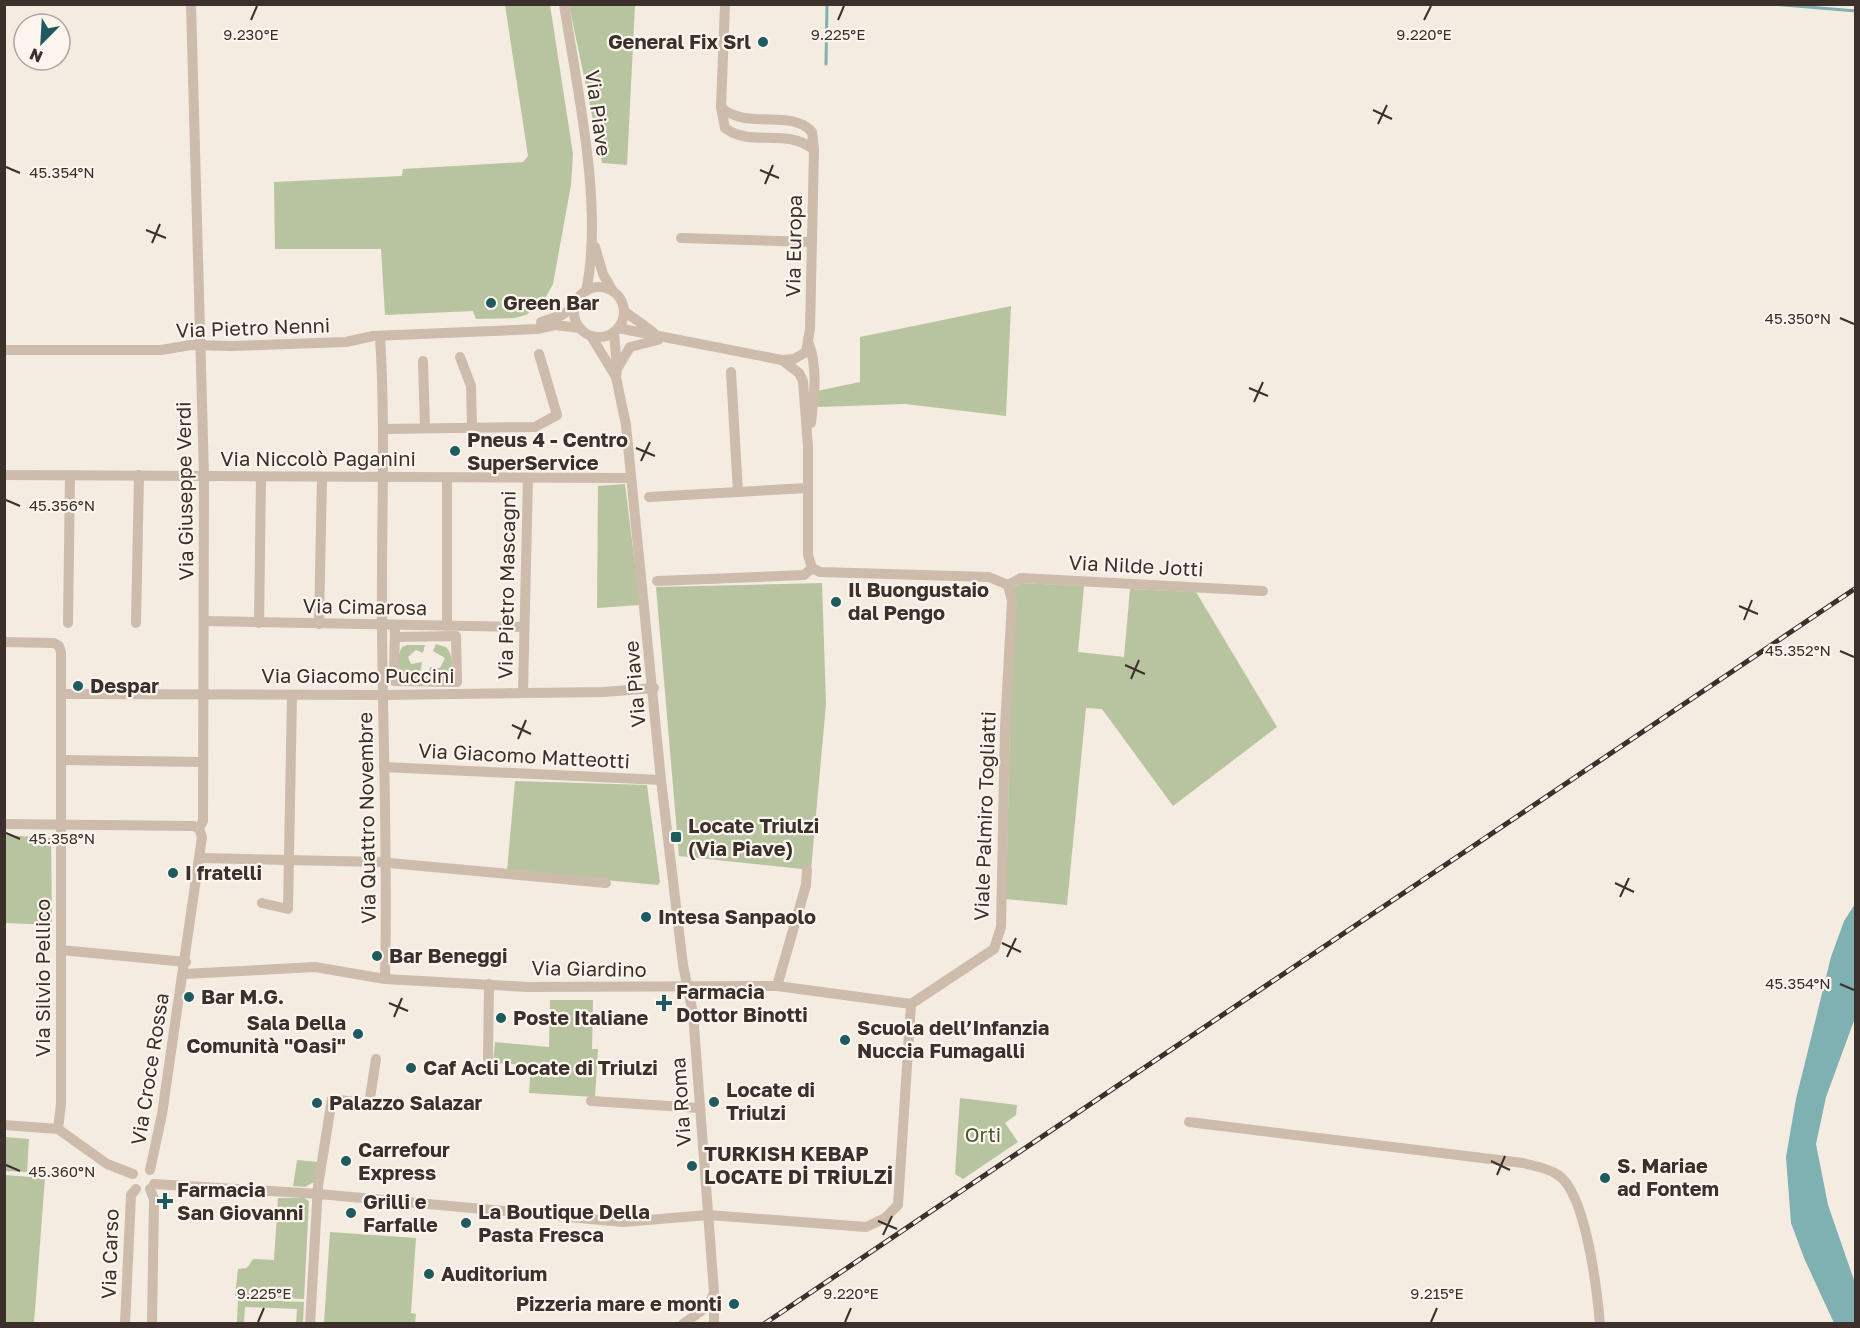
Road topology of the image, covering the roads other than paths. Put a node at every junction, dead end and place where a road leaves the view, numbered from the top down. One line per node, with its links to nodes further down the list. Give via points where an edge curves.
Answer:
1 (191, 4): 19 (street, Via Giuseppe Verdi)
2 (564, 4): 6 (street, Via Piave, via 585,136)
3 (725, 4): 4 (street)
4 (721, 107): 5 (street, Via Europa, via 736,117 799,122 807,126 814,139); 5 (street, via 725,128 732,133 795,139)
5 (814, 150): 8 (street, Via Europa)
6 (592, 226): 9 (street, Via Piave, via 598,261); 10 (street, Via Piave)
7 (681, 238): 8 (street)
8 (812, 242): 20 (street, Via Europa)
9 (612, 290): 10 (street, via 598,287); 12 (street, Via Piave)
10 (586, 291): 11 (street, Via Piave)
11 (575, 306): 13 (street, via 574,316); 15 (street, Via Pietro Nenni, via 548,320)
12 (624, 311): 14 (street); 18 (street, via 647,329)
13 (580, 328): 15 (street, Via Pietro Nenni, via 555,325); 17 (street, Via Piave)
14 (616, 330): 17 (street, via 602,337); 18 (street); 28 (street)
15 (503, 331): 16 (street, Via Pietro Nenni)
16 (380, 336): 19 (street, Via Pietro Nenni, via 346,342); 32 (street, Via Quattro Novembre)
17 (591, 336): 28 (street, Via Piave)
18 (667, 338): 25 (street); 28 (street, via 630,347)
19 (201, 344): 21 (street, Via Pietro Nenni, via 161,350); 37 (street, Via Giuseppe Verdi)
20 (809, 344): 24 (street, via 806,352); 29 (street, Via Europa, via 814,358)
21 (4, 350)
22 (539, 354): 31 (street, via 557,415 535,427)
23 (460, 357): 31 (street, via 471,386)
24 (794, 359): 25 (street); 29 (street)
25 (782, 360): 33 (street, via 803,381)
26 (423, 362): 30 (street)
27 (730, 372): 45 (street)
28 (616, 373): 43 (street, Via Piave)
29 (814, 386): 33 (street, Via Europa)
30 (425, 428): 31 (street); 32 (street)
31 (472, 428)
32 (383, 429): 38 (street, Via Quattro Novembre)
33 (808, 447): 44 (street)
34 (4, 475): 35 (street, Via Niccolò Paganini)
35 (69, 476): 36 (street, Via Niccolò Paganini); 52 (street)
36 (139, 476): 37 (street, Via Niccolò Paganini); 53 (street)
37 (204, 476): 39 (street, Via Niccolò Paganini); 51 (street, Via Giuseppe Verdi)
38 (383, 476): 40 (street, Via Niccolò Paganini); 41 (street, Via Niccolò Paganini); 56 (street, Via Quattro Novembre)
39 (261, 477): 40 (street, Via Niccolò Paganini); 54 (street)
40 (322, 477): 55 (street)
41 (447, 478): 42 (street, Via Niccolò Paganini); 58 (street)
42 (528, 478): 43 (street, Via Niccolò Paganini); 57 (street, Via Pietro Mascagni)
43 (632, 478): 61 (street, Via Piave)
44 (807, 488): 45 (street); 47 (street, via 808,555)
45 (738, 492): 46 (street)
46 (649, 497)
47 (812, 568): 48 (street, via 804,575); 49 (street, via 820,572 989,577)
48 (657, 581)
49 (1008, 585): 50 (street, Via Nilde Jotti, via 1021,578); 87 (street, Viale Palmiro Togliatti, via 1012,601 998,941 985,956)
50 (1263, 591)
51 (205, 621): 54 (street, Via Cimarosa); 66 (street, Via Giuseppe Verdi)
52 (68, 623)
53 (136, 623)
54 (259, 623): 55 (street, Via Cimarosa)
55 (319, 624): 56 (street, Via Cimarosa)
56 (382, 626): 59 (street, Via Cimarosa); 65 (street, Via Quattro Novembre)
57 (524, 627): 58 (street, Via Cimarosa); 62 (street, Via Pietro Mascagni)
58 (453, 630): 59 (street, Via Cimarosa); 59 (street, via 457,682 394,681)
59 (395, 631)
60 (4, 642): 63 (street, via 59,646)
61 (654, 688): 62 (street, Via Giacomo Puccini); 70 (street, Via Piave)
62 (523, 693): 65 (street, Via Giacomo Puccini)
63 (62, 694): 66 (street, Via Giacomo Puccini); 67 (street, Via Silvio Pellico)
64 (292, 695): 65 (street, Via Giacomo Puccini); 66 (street, Via Giacomo Puccini); 75 (street)
65 (383, 695): 69 (street, Via Quattro Novembre)
66 (203, 696): 68 (street, Via Giuseppe Verdi)
67 (61, 760): 68 (street); 72 (street, Via Silvio Pellico)
68 (202, 762): 73 (street, Via Giuseppe Verdi, via 203,821)
69 (384, 767): 70 (street, Via Giacomo Matteotti); 76 (street, Via Quattro Novembre)
70 (661, 780): 86 (street, Via Piave)
71 (4, 824): 72 (street)
72 (60, 826): 73 (street); 80 (street, Via Silvio Pellico)
73 (199, 828): 74 (street, Via Giuseppe Verdi)
74 (201, 858): 75 (street); 81 (street, Via Giuseppe Verdi)
75 (291, 862): 76 (street); 79 (street, via 288,909)
76 (387, 863): 78 (street); 83 (street, Via Quattro Novembre)
77 (807, 870): 85 (street)
78 (606, 883)
79 (262, 903)
80 (61, 950): 81 (street); 94 (street, Via Silvio Pellico)
81 (186, 962): 82 (street, Via Giuseppe Verdi)
82 (184, 974): 83 (street, Via Giardino, via 315,967); 95 (street, Via Croce Rossa, via 160,1131)
83 (385, 979): 84 (street, Via Giardino)
84 (489, 984): 86 (street, Via Giardino); 88 (street)
85 (777, 986): 86 (street, Via Giardino); 87 (street, Via Giardino)
86 (688, 988): 91 (street, Via Roma)
87 (911, 1004): 100 (street, via 898,1205 885,1218 866,1227)
88 (488, 1058)
89 (376, 1059): 99 (street, via 369,1104 332,1100)
90 (591, 1101): 91 (street)
91 (700, 1108): 100 (street, Via Roma)
92 (1189, 1122): 107 (street, via 1523,1163 1558,1174 1572,1188 1581,1214)
93 (4, 1125): 94 (street)
94 (58, 1129): 96 (street, via 108,1164)
95 (150, 1170): 96 (street, via 139,1169); 97 (street, via 154,1176)
96 (133, 1174): 98 (street)
97 (152, 1186): 98 (street, via 143,1191); 99 (street); 103 (street)
98 (136, 1188): 102 (street, Via Carso, via 131,1195)
99 (319, 1194): 100 (street, via 623,1222); 104 (street)
100 (708, 1215): 101 (street, Via Roma)
101 (714, 1292): 105 (street, via 708,1306); 106 (street, Via Roma)
102 (125, 1323)
103 (153, 1323)
104 (310, 1323)
105 (683, 1323)
106 (714, 1323)
107 (1600, 1323)

